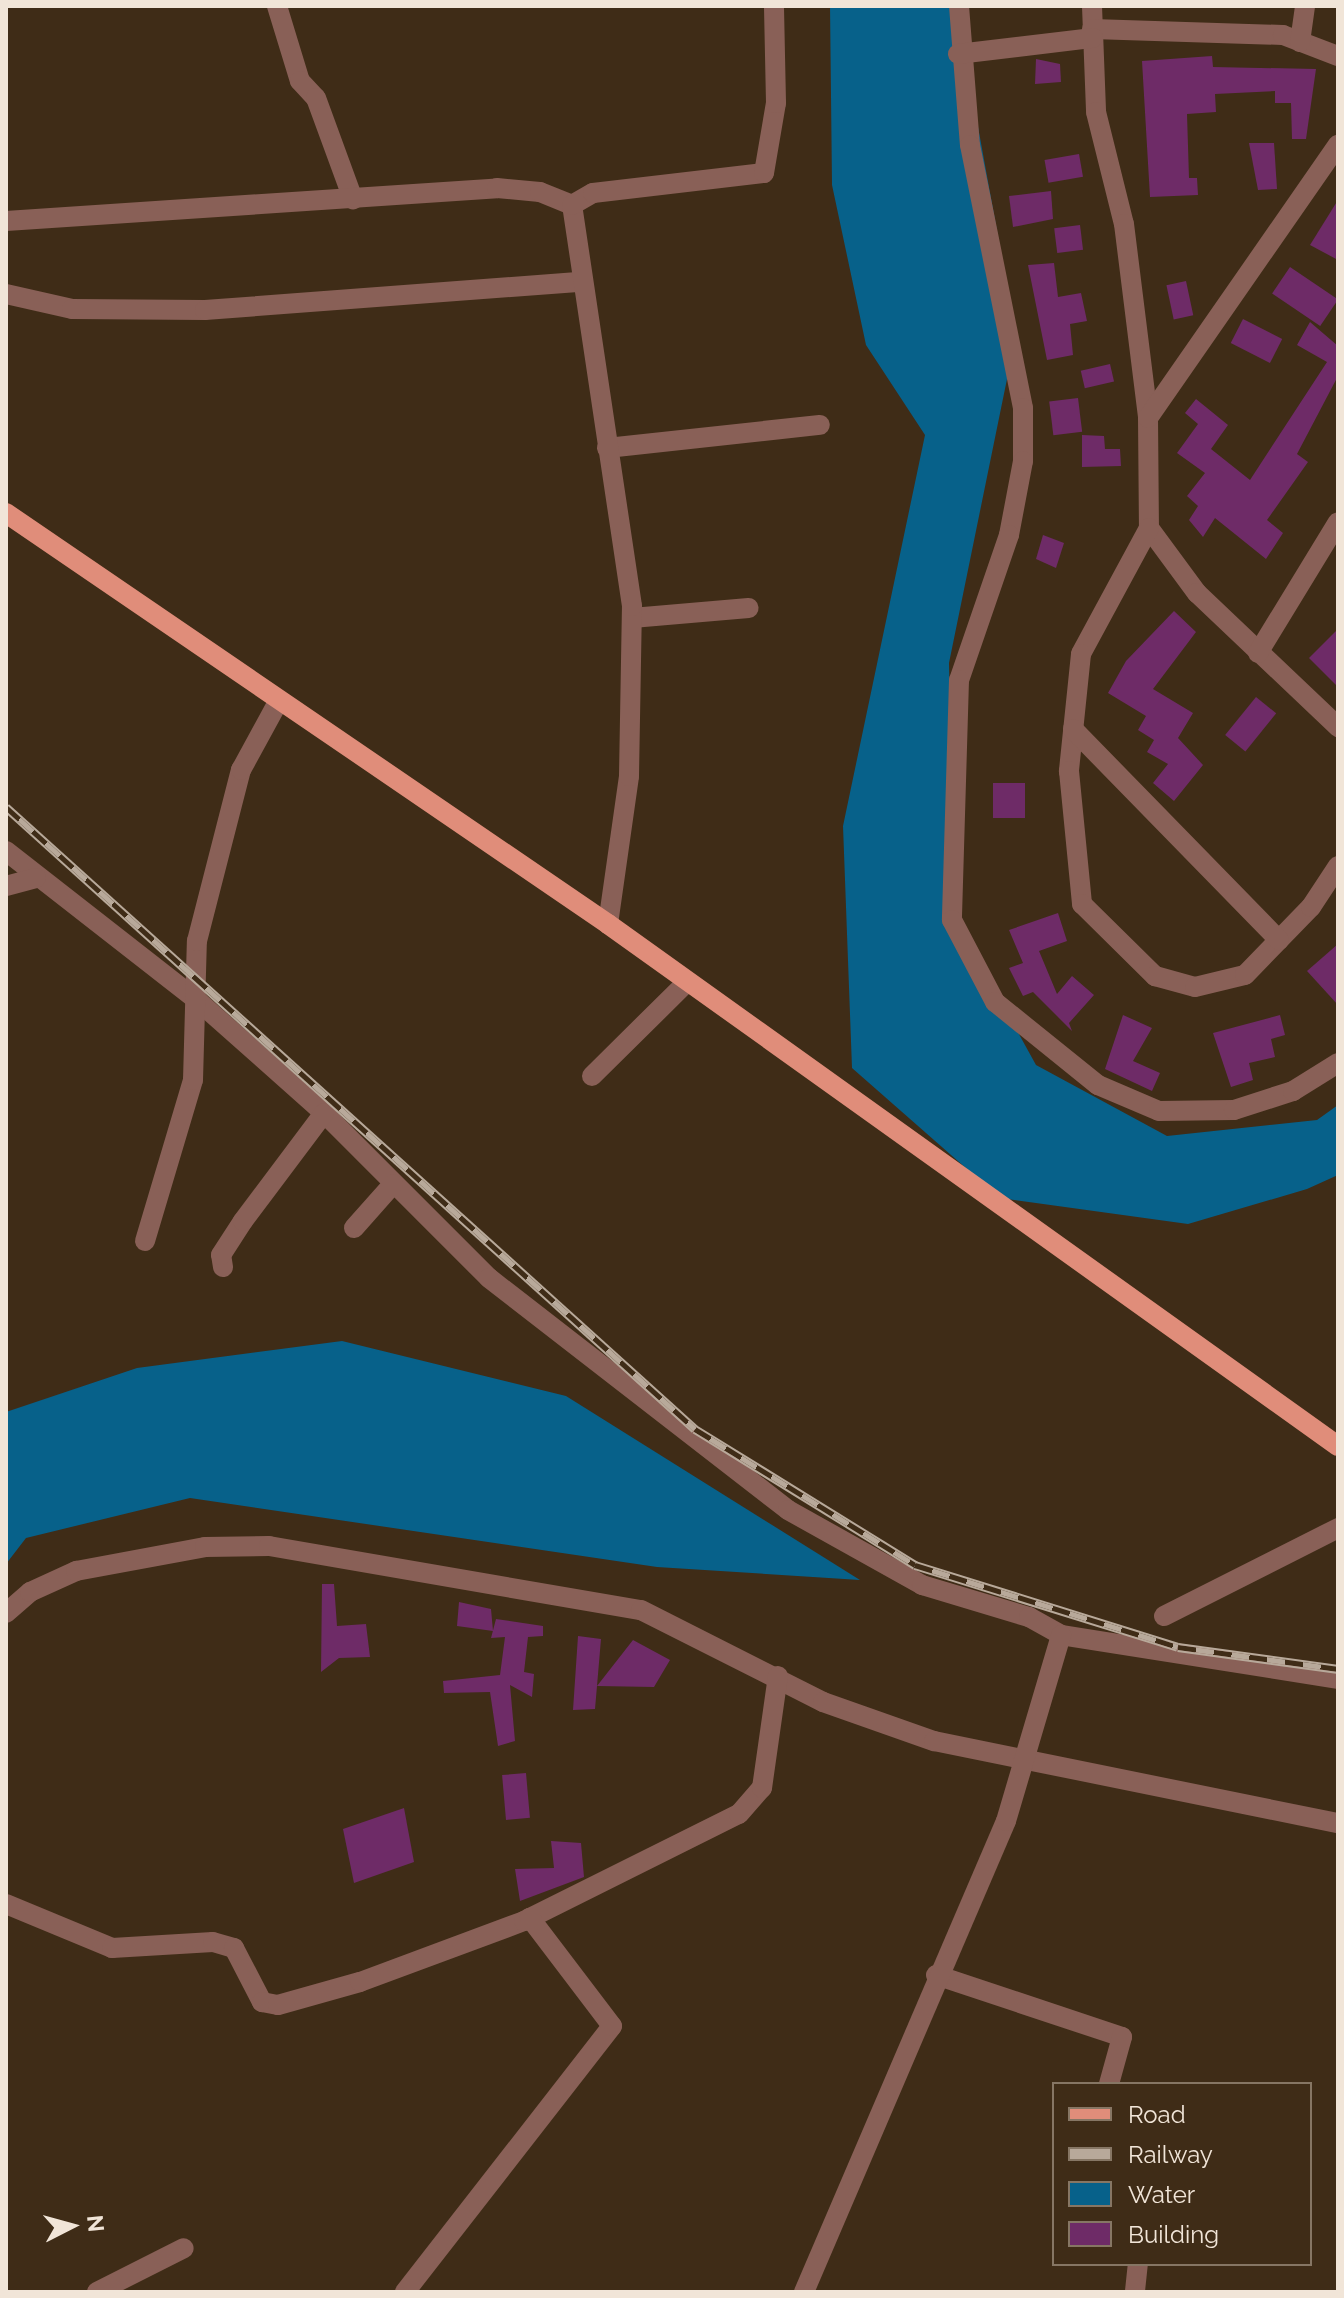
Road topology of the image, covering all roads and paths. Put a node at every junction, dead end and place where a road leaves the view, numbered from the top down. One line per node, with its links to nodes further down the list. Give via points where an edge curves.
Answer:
1 (277, 6): 11 (street, via 300,81 316,98)
2 (774, 6): 12 (street, via 776,103 764,173 593,193)
3 (959, 6): 8 (street)
4 (1092, 6): 6 (street)
5 (1305, 6): 7 (street)
6 (1092, 34): 7 (street); 8 (street); 16 (street, via 1096,112 1124,224)
7 (1300, 42): 9 (street)
8 (958, 54): 36 (street, via 1023,408 1023,448 1009,535 959,680 952,920 995,1002 1098,1085 1159,1111 1234,1110 1293,1091)
9 (1338, 56)
10 (1338, 145): 16 (street)
11 (353, 199): 12 (street, via 497,188 540,192); 13 (street)
12 (572, 205): 14 (street)
13 (6, 221)
14 (581, 282): 15 (street, via 205,310 72,309); 18 (street)
15 (6, 294)
16 (1148, 418): 21 (street)
17 (820, 425): 18 (street)
18 (607, 448): 23 (street)
19 (6, 513): 25 (main road)
20 (1338, 522): 24 (street)
21 (1149, 528): 24 (street, via 1197,593); 27 (street, via 1081,654)
22 (749, 608): 23 (street)
23 (632, 618): 32 (street, via 629,776)
24 (1258, 653): 26 (street)
25 (277, 704): 32 (main road); 35 (street, via 241,770 197,941)
26 (1338, 727)
27 (1073, 729): 33 (street); 33 (street, via 1069,771 1082,904 1155,976 1195,987 1245,975)
28 (6, 851): 30 (street)
29 (1338, 866): 33 (street)
30 (36, 878): 31 (street); 35 (street)
31 (6, 886)
32 (608, 924): 34 (main road)
33 (1279, 940)
34 (687, 982): 37 (street); 43 (main road)
35 (198, 1001): 38 (street); 41 (street, via 193,1080)
36 (1338, 1063)
37 (592, 1076)
38 (324, 1113): 39 (street); 42 (street, via 243,1221 221,1255)
39 (393, 1184): 40 (street); 47 (street, via 489,1278 788,1510 922,1585 1029,1617)
40 (354, 1228)
41 (145, 1241)
42 (223, 1267)
43 (1338, 1446)
44 (1338, 1528): 46 (street)
45 (6, 1613): 48 (street, via 30,1592 76,1571 205,1547 269,1546 641,1610)
46 (1164, 1616)
47 (1061, 1635): 49 (street); 50 (street)
48 (778, 1676): 50 (street, via 823,1702 934,1741); 53 (street, via 762,1788 739,1814)
49 (1338, 1679)
50 (1027, 1762): 51 (street); 54 (street)
51 (1338, 1823)
52 (6, 1904): 53 (street, via 112,1948 213,1942 234,1948 262,2002 278,2005)
53 (530, 1918): 60 (street, via 612,2026)
54 (936, 1975): 55 (street, via 1122,2037); 61 (street)
55 (1110, 2082)
56 (184, 2248): 59 (street)
57 (1138, 2266): 58 (street)
58 (1135, 2291)
59 (97, 2292)
60 (405, 2292)
61 (804, 2292)

